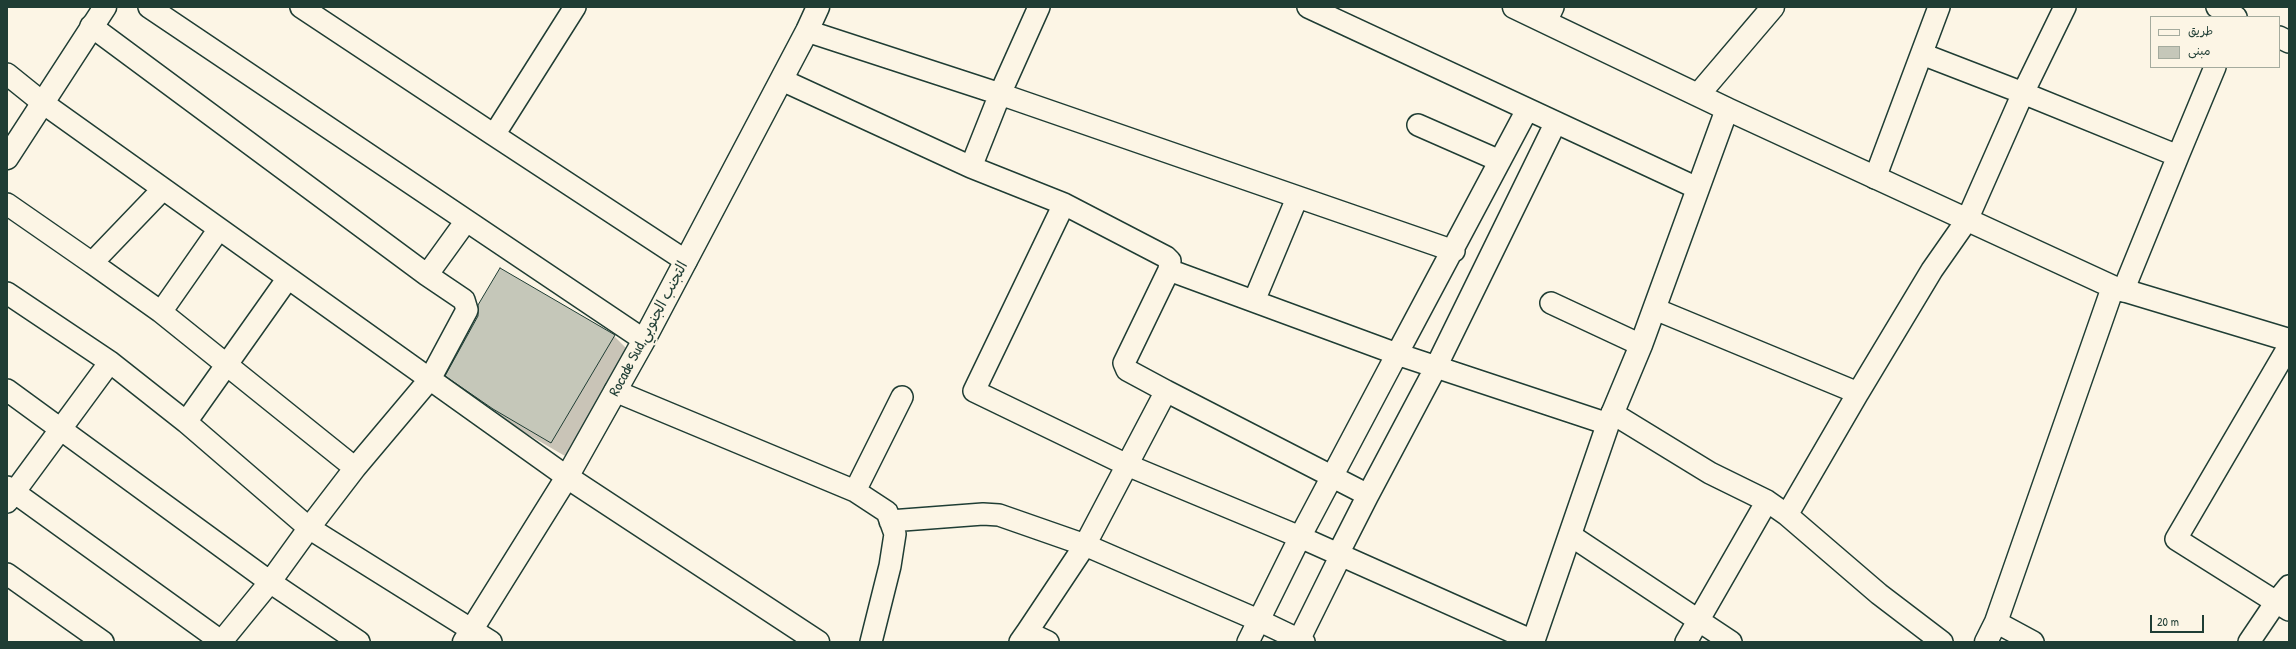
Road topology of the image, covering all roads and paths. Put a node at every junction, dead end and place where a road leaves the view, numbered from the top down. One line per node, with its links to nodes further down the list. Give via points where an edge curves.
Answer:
1 (105, 7): 15 (street)
2 (149, 7): 43 (street)
3 (301, 7): 31 (street)
4 (575, 7): 31 (street)
5 (818, 7): 16 (street, Rocade Sud,التجنب الجنوبي)
6 (1039, 7): 24 (street)
7 (1308, 7): 28 (street)
8 (1514, 7): 13 (street)
9 (1773, 7): 25 (street)
10 (1939, 7): 19 (street)
11 (2065, 7): 23 (street)
12 (2217, 7): 14 (street)
13 (1549, 15): 25 (street)
14 (2234, 16)
15 (91, 26): 26 (street); 49 (street)
16 (807, 31): 22 (street, Rocade Sud,التجنب الجنوبي); 24 (street)
17 (2280, 38): 18 (street)
18 (2289, 42)
19 (1922, 54): 23 (street); 36 (street)
20 (2216, 68): 32 (street)
21 (7, 74): 26 (street)
22 (782, 80): 35 (street); 46 (street, Rocade Sud,التجنب الجنوبي)
23 (2023, 93): 32 (street); 42 (street)
24 (1000, 94): 35 (street); 39 (street)
25 (1698, 96): 27 (street)
26 (43, 103): 33 (street); 38 (street)
27 (1727, 109): 36 (street); 37 (street)
28 (1527, 110): 29 (street); 34 (street)
29 (1555, 124): 37 (street); 64 (street)
30 (1418, 125): 34 (street)
31 (494, 135): 46 (street)
32 (2178, 156): 51 (street)
33 (7, 158)
34 (1500, 161): 45 (street)
35 (971, 167): 41 (street)
36 (1875, 178): 42 (street)
37 (1697, 188): 55 (street)
38 (163, 189): 44 (street); 47 (street)
39 (1297, 198): 45 (street); 53 (street)
40 (7, 204): 47 (street)
41 (1064, 204): 48 (street, via 1166,257 1170,261); 74 (street, via 974,391)
42 (1967, 220): 51 (street); 69 (street, via 1932,270)
43 (466, 221): 49 (street); 57 (street)
44 (219, 229): 50 (street); 56 (street)
45 (1454, 251): 61 (street)
46 (686, 261): 57 (street, Rocade Sud,التجنب الجنوبي)
47 (92, 263): 56 (street)
48 (1169, 270): 53 (street); 68 (street, via 1124,363 1127,370)
49 (427, 275): 65 (street, via 464,300 467,310)
50 (288, 278): 63 (street); 65 (street)
51 (2118, 289): 58 (street); 95 (street)
52 (7, 293): 62 (street)
53 (1254, 301): 61 (street)
54 (1551, 303): 59 (street)
55 (1655, 309): 59 (street); 69 (street)
56 (161, 312): 63 (street)
57 (644, 340): 67 (street, Rocade Sud,التجنب الجنوبي)
58 (2289, 340)
59 (1641, 345): 71 (street)
60 (2289, 346): 92 (street, via 2176,539)
61 (1397, 354): 64 (street); 77 (street)
62 (110, 362): 72 (street); 73 (street)
63 (227, 363): 72 (street); 75 (street)
64 (1436, 367): 71 (street); 80 (street)
65 (430, 379): 75 (street); 76 (street)
66 (7, 390): 73 (street)
67 (615, 391): 76 (street, Rocade Sud,التجنب الجنوبي); 78 (street)
68 (1166, 391): 74 (street); 77 (street)
69 (1858, 393): 82 (street)
70 (902, 397): 78 (street)
71 (1610, 418): 81 (street); 85 (street)
72 (186, 422): 84 (street)
73 (61, 430): 79 (street); 90 (street)
74 (1127, 465): 86 (street); 87 (street)
75 (355, 468): 84 (street)
76 (567, 477): 96 (street, Rocade Sud,التجنب الجنوبي); 103 (street)
77 (1331, 477): 80 (street); 86 (street)
78 (855, 491): 83 (street, via 887,512)
79 (10, 494): 100 (street)
80 (1368, 495): 88 (street)
81 (1766, 501): 82 (street); 94 (street)
82 (1787, 515): 110 (street, via 1879,594)
83 (890, 521): 87 (street, via 998,515); 104 (street, via 895,534 890,566)
84 (309, 528): 90 (street); 96 (street)
85 (1570, 535): 94 (street); 107 (street)
86 (1300, 537): 88 (street); 93 (street)
87 (1085, 545): 93 (street); 97 (street)
88 (1339, 555): 98 (street); 107 (street)
89 (7, 574): 99 (street)
90 (270, 582): 100 (street); 101 (street)
91 (2289, 586): 92 (street)
92 (2283, 606): 113 (street)
93 (1258, 620): 98 (street); 106 (street)
94 (1698, 621): 108 (street); 109 (street)
95 (1996, 622): 111 (street); 112 (street)
96 (468, 636): 102 (street)
97 (1024, 637): 105 (street)
98 (1301, 641)
99 (103, 642)
100 (221, 642)
101 (359, 642)
102 (491, 642)
103 (818, 642)
104 (871, 642)
105 (1048, 642)
106 (1248, 642)
107 (1533, 642)
108 (1686, 642)
109 (1732, 642)
110 (1942, 642)
111 (1986, 642)
112 (2033, 642)
113 (2249, 642)

